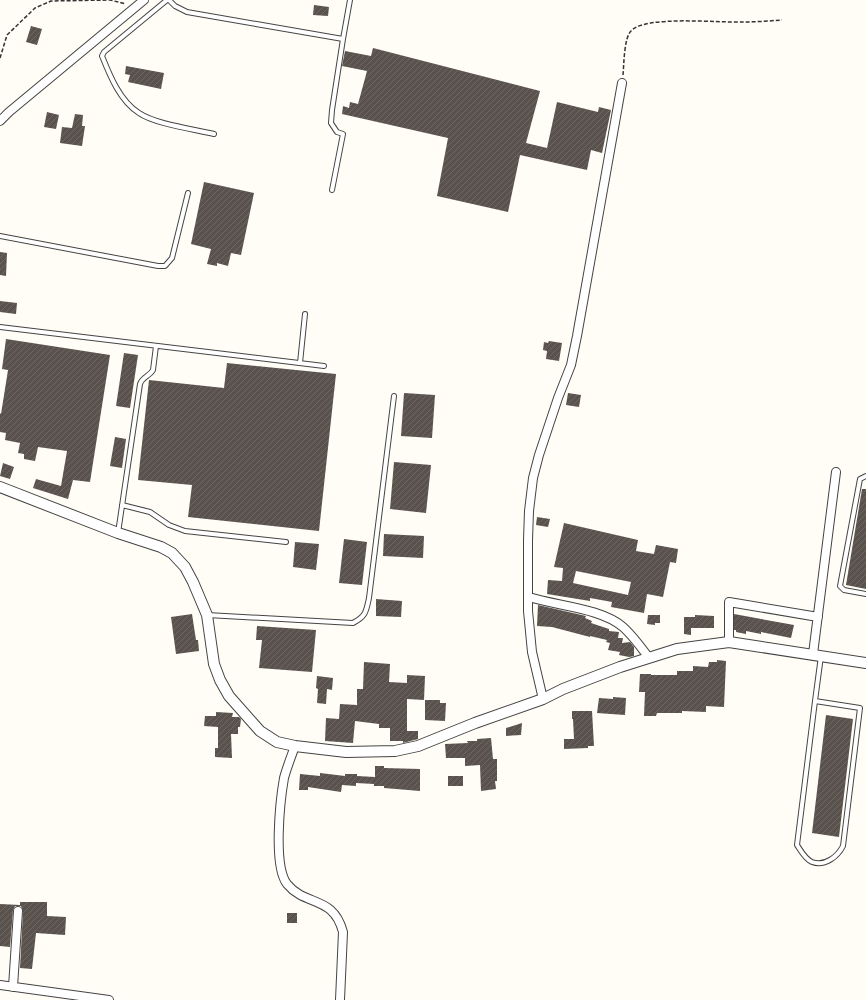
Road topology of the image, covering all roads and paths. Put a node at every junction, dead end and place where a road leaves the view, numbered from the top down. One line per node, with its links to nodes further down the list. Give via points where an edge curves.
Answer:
1 (144, 0): 4 (street)
2 (168, 0): 6 (lane, via 187,12); 10 (lane, via 102,56 122,97 139,113 160,122)
3 (350, 0): 6 (lane)
4 (136, 6): 7 (path, via 110,0 51,1 35,8 7,35); 9 (street)
5 (782, 20): 8 (path, via 694,21 640,25 631,31 627,38)
6 (343, 38): 11 (lane, via 331,123 337,132 343,134)
7 (0, 58)
8 (622, 83): 27 (street, via 571,364 533,478 528,540)
9 (0, 121)
10 (214, 134)
11 (332, 190)
12 (188, 192): 13 (lane, via 172,258 165,266)
13 (0, 236)
14 (304, 314): 17 (lane)
15 (0, 326): 16 (lane)
16 (156, 346): 17 (lane); 23 (lane, via 154,366 140,384)
17 (300, 363): 18 (lane)
18 (324, 366)
19 (394, 396): 28 (lane, via 369,598 362,618 353,623)
20 (836, 472): 29 (street)
21 (866, 476): 26 (lane, via 860,479 840,586 844,590)
22 (0, 487): 24 (street)
23 (122, 505): 24 (lane); 25 (lane, via 150,512 169,525 185,531)
24 (118, 533): 28 (street, via 172,553 185,567)
25 (286, 542)
26 (866, 594)
27 (529, 597): 32 (street, via 588,610 610,619 622,626); 34 (street, via 532,652)
28 (207, 615): 36 (street, via 214,664 229,696 260,731 277,742)
29 (818, 617): 30 (street, via 729,602); 31 (street)
30 (730, 642): 31 (street); 32 (street, via 677,649)
31 (817, 655): 33 (street); 35 (lane)
32 (649, 658): 34 (street, via 563,689)
33 (866, 663)
34 (543, 699): 36 (street, via 418,746 395,750 346,752)
35 (815, 702): 35 (lane, via 798,845 811,862 822,863 839,854 843,846 860,708)
36 (295, 746): 41 (street, via 284,778 281,807 279,852 282,872 287,884 300,895 326,906 340,922)
37 (18, 911): 39 (street)
38 (0, 985): 39 (street)
39 (13, 987): 40 (street)
40 (109, 1000)
41 (340, 1000)

